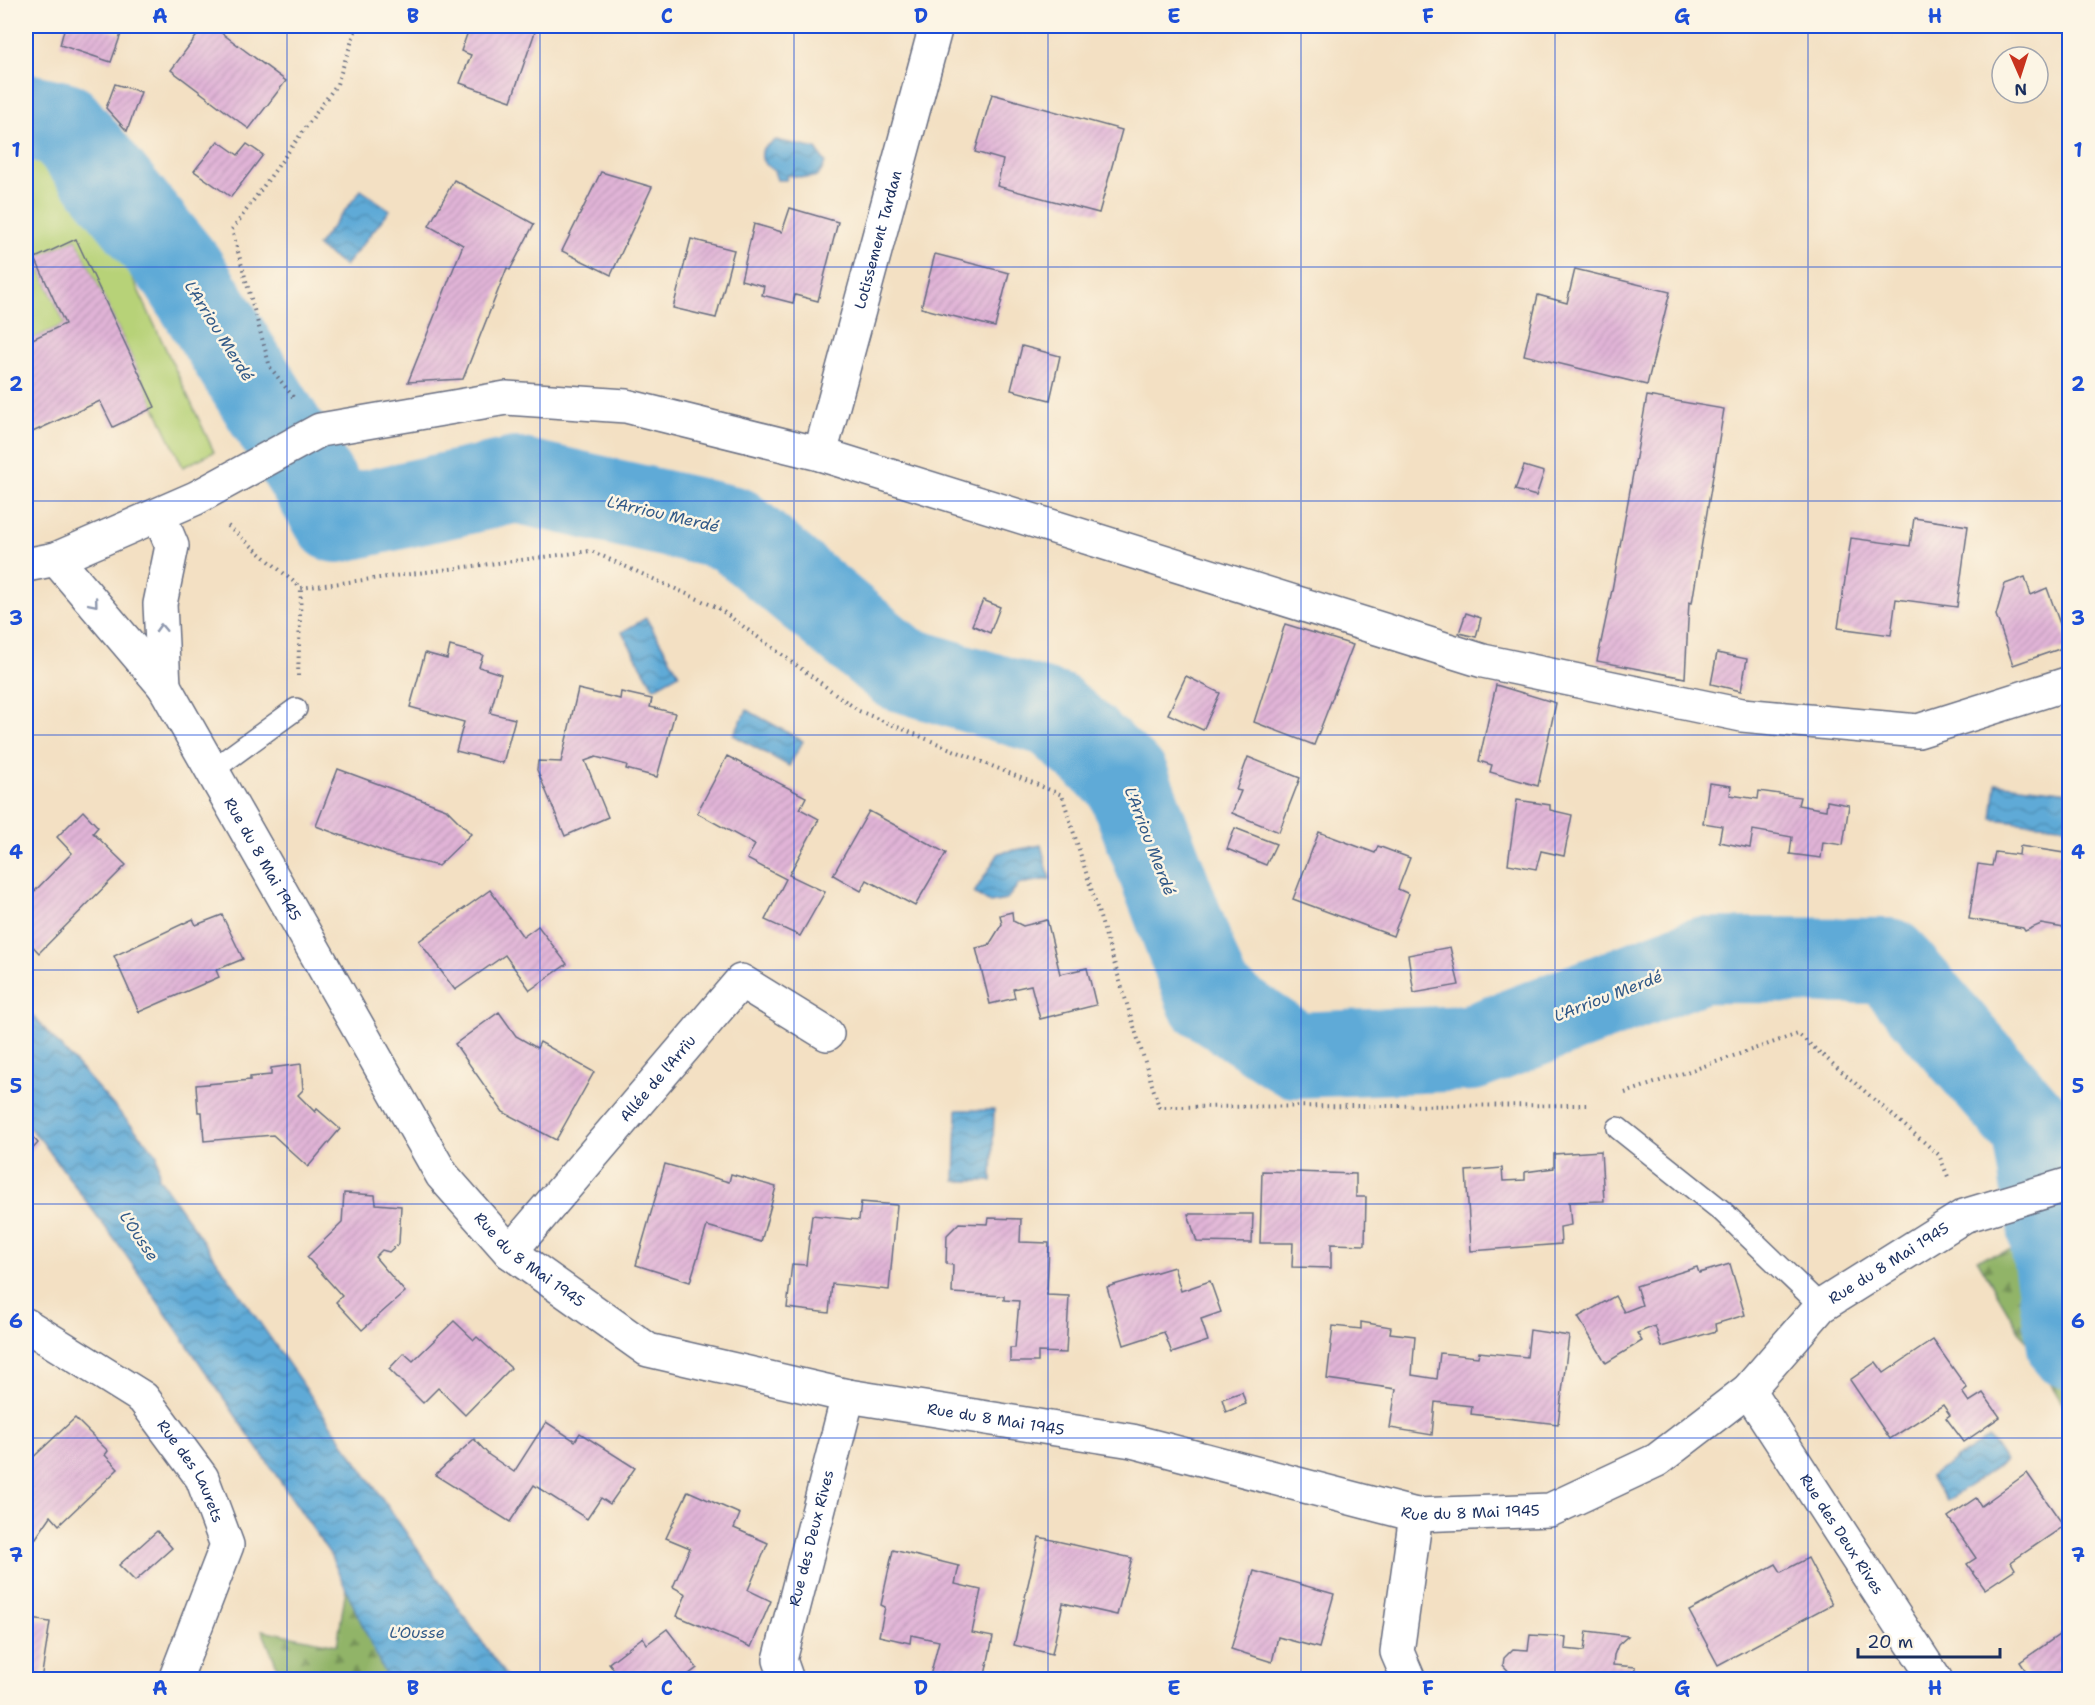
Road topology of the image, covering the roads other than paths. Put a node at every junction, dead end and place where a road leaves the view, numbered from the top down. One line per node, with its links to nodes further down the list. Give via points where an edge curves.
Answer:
1 (936, 26): 2 (street, Lotissement Tardan)
2 (820, 454): 3 (street, via 626,406 506,399 311,435); 5 (street, via 1483,661 1742,715 1918,731)
3 (159, 514): 4 (street); 6 (street, Rue du 8 Mai 1945, one-way to 3, via 160,604 172,546)
4 (41, 562): 6 (street, Rue du 8 Mai 1945, one-way to 6)
5 (2070, 683)
6 (164, 686): 8 (street, Rue du 8 Mai 1945)
7 (296, 709): 8 (lane)
8 (211, 771): 12 (street, Rue du 8 Mai 1945, via 442,1174)
9 (826, 1034): 12 (street, Allée de l'Arrïu, via 741,981)
10 (1618, 1128): 13 (lane, via 1722,1211)
11 (2070, 1184): 13 (street, Rue du 8 Mai 1945, via 1973,1213)
12 (510, 1252): 16 (street, Rue du 8 Mai 1945, via 648,1350)
13 (1821, 1306): 15 (street, Rue du 8 Mai 1945)
14 (26, 1325): 18 (street, Rue des Laurets, via 143,1398 202,1478 227,1545)
15 (1748, 1390): 17 (street, Rue du 8 Mai 1945, via 1657,1460 1550,1510); 21 (street, Rue des Deux Rives)
16 (848, 1396): 17 (street, Rue du 8 Mai 1945, via 1132,1441); 19 (street, Rue des Deux Rives, via 780,1660)
17 (1416, 1515): 20 (street, via 1397,1652)
18 (175, 1680)
19 (787, 1680)
20 (1409, 1680)
21 (1936, 1680)

